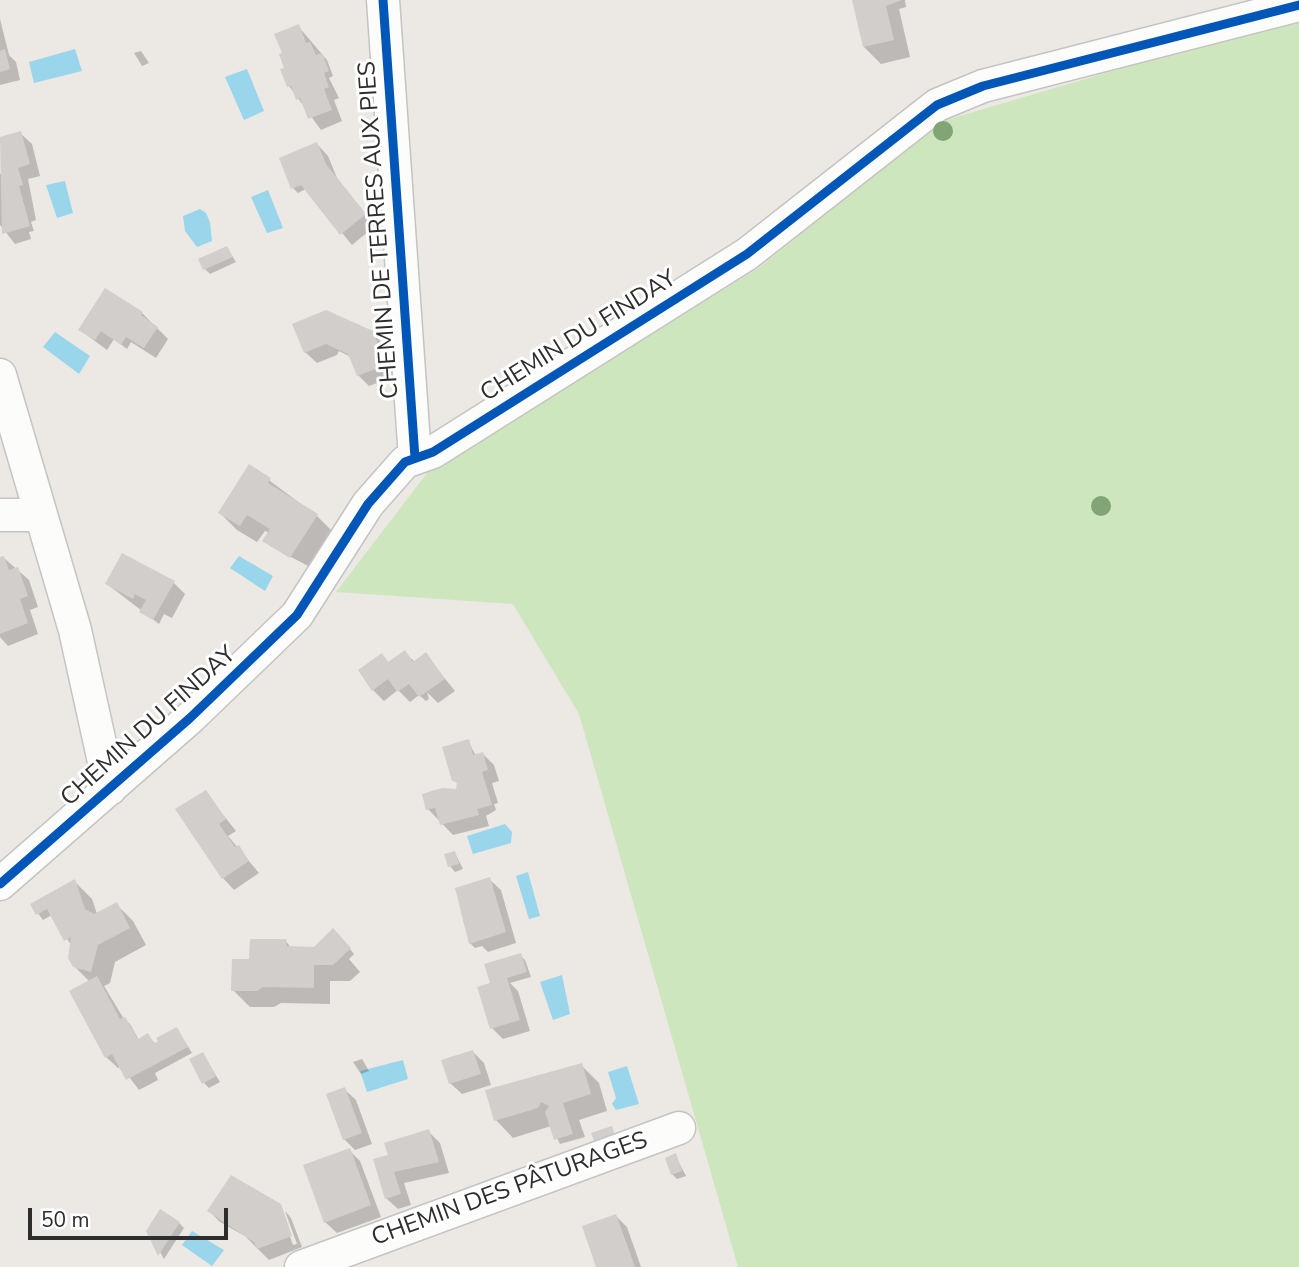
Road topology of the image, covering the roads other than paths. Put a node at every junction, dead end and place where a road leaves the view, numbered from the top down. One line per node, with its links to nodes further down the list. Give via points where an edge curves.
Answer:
1 (383, 0): 4 (street, CHEMIN DE TERRES AUX PIES)
2 (1299, 5): 4 (street, CHEMIN DU FINDAY, via 984,86 937,105 747,254 433,452)
3 (0, 375): 6 (street)
4 (415, 458): 7 (street, CHEMIN DU FINDAY, via 405,462 368,504 298,615)
5 (0, 515): 6 (street)
6 (41, 515): 7 (street, via 75,630)
7 (110, 789): 8 (street, CHEMIN DU FINDAY)
8 (0, 884)
9 (679, 1128): 10 (street, CHEMIN DES PÂTURAGES)
10 (301, 1267)

